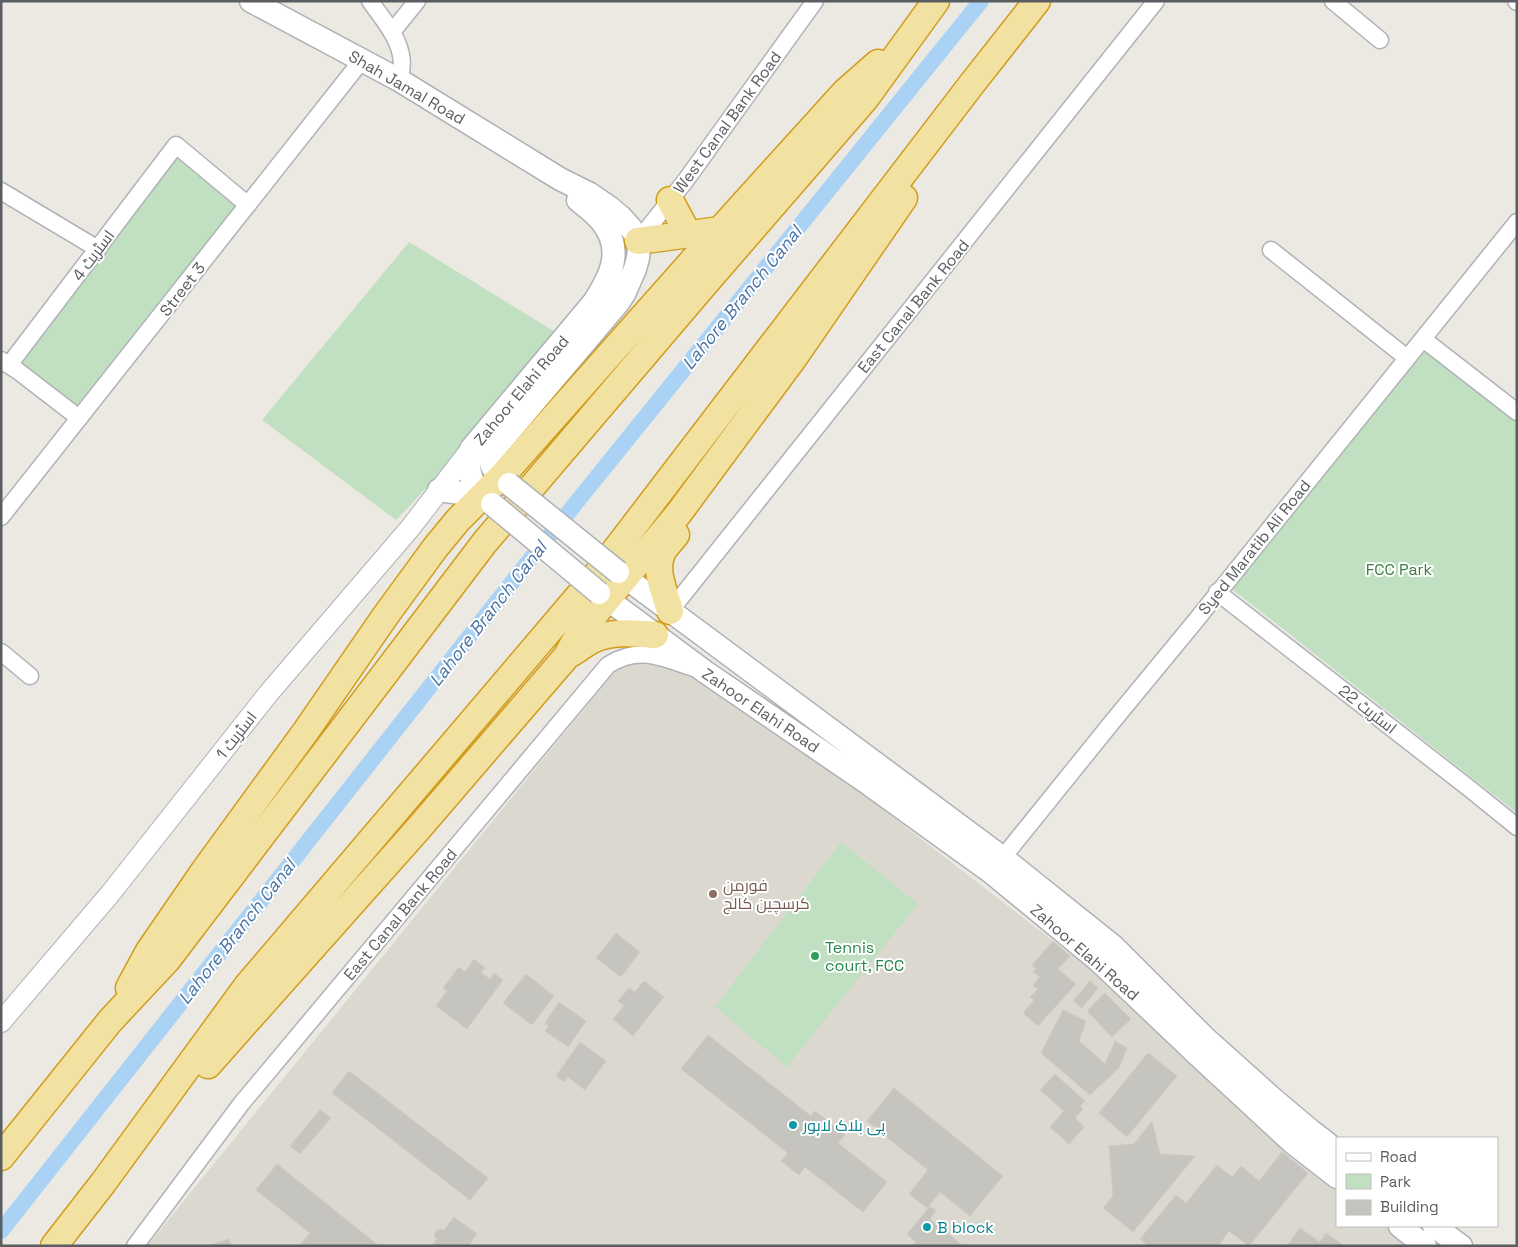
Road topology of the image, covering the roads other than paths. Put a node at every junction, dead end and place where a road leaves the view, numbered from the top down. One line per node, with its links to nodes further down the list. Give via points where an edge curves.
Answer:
1 (251, 1): 12 (main road, Shah Jamal Road)
2 (370, 1): 9 (street)
3 (417, 1): 9 (street)
4 (815, 1): 17 (street, West Canal Bank Road)
5 (936, 1): 10 (highway)
6 (1037, 1): 14 (highway)
7 (1156, 1): 39 (street, East Canal Bank Road)
8 (1333, 1): 11 (street)
9 (392, 32): 13 (street, via 401,51)
10 (912, 34): 20 (highway, via 845,92); 47 (highway, via 866,99 485,542 168,960)
11 (1380, 40)
12 (362, 60): 13 (main road, Shah Jamal Road); 18 (street, Street 3)
13 (399, 80): 15 (main road, Shah Jamal Road)
14 (971, 84): 34 (highway, via 897,210 793,359); 52 (highway, via 594,578 248,986)
15 (560, 178): 22 (main road, Shah Jamal Road, via 609,207 630,227); 30 (main road, Zahoor Elahi Road, via 602,221 611,239 613,265 610,276 594,302)
16 (1, 191): 23 (street)
17 (670, 200): 21 (highway); 22 (street, West Canal Bank Road)
18 (248, 205): 23 (street, اسٹریٹ 4, via 176,144); 29 (street, Street 3)
19 (1517, 222): 25 (street, Syed Maratib Ali Road)
20 (720, 230): 21 (highway); 31 (highway)
21 (688, 234): 22 (highway)
22 (638, 241): 31 (main road, via 635,269 618,303 492,452 491,465)
23 (98, 248): 27 (street, اسٹریٹ 4)
24 (1271, 250): 26 (street)
25 (1423, 339): 26 (street, Syed Maratib Ali Road); 28 (street)
26 (1407, 358): 37 (street, Syed Maratib Ali Road)
27 (5, 363): 29 (street)
28 (1517, 412)
29 (79, 418): 35 (street, Street 3)
30 (471, 449): 32 (street, اسٹریٹ 1); 33 (main road, Zahoor Elahi Road, via 469,470 474,484)
31 (505, 481): 33 (highway); 36 (main road, Zahoor Elahi Road, bridge)
32 (439, 490): 33 (main road); 48 (street, اسٹریٹ 1, via 268,694 110,894)
33 (487, 500): 38 (main road, Zahoor Elahi Road, bridge); 47 (highway, via 458,520 386,615 149,951)
34 (679, 513): 36 (highway); 39 (highway, via 678,531 660,562 659,573)
35 (1, 517)
36 (622, 575): 38 (highway); 39 (main road, Zahoor Elahi Road)
37 (1218, 592): 45 (street, اسٹریٹ 22); 46 (street, Syed Maratib Ali Road)
38 (603, 596): 40 (main road, Zahoor Elahi Road); 42 (highway)
39 (670, 610): 46 (main road, Zahoor Elahi Road)
40 (655, 634): 42 (highway, via 603,636); 43 (main road, Zahoor Elahi Road)
41 (1, 652): 44 (street)
42 (566, 657): 52 (highway, via 418,829)
43 (704, 671): 46 (main road, Zahoor Elahi Road, via 869,784); 56 (street, East Canal Bank Road, via 644,654 625,656 608,665 241,1104)
44 (30, 676)
45 (1517, 827)
46 (997, 865): 49 (main road, Zahoor Elahi Road, via 1113,946 1212,1044); 51 (main road, Zahoor Elahi Road, via 1292,1142)
47 (110, 1021): 50 (highway)
48 (1, 1022)
49 (1336, 1150)
50 (1, 1158)
51 (1336, 1176)
52 (103, 1183): 55 (highway)
53 (1401, 1227): 57 (main road)
54 (1435, 1227): 58 (main road)
55 (54, 1246)
56 (134, 1246)
57 (1425, 1246)
58 (1461, 1246)

